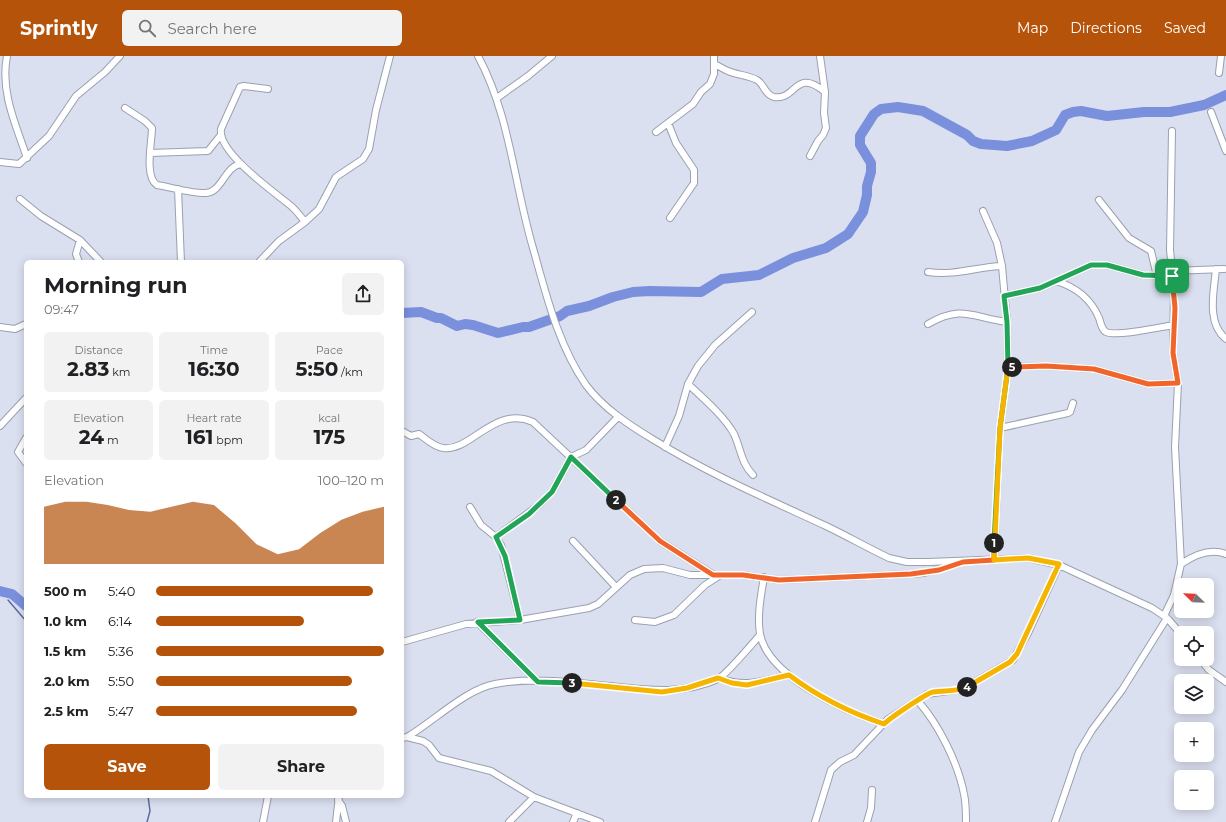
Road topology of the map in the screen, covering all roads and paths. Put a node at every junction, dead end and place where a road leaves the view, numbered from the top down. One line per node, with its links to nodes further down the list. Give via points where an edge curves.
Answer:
1 (7, 56): 23 (street, via 7,95 13,121)
2 (120, 56): 23 (street, via 76,96 49,136)
3 (390, 56): 31 (street, via 369,148 363,159 336,177 319,209)
4 (478, 56): 13 (street)
5 (552, 56): 13 (street)
6 (714, 56): 9 (street)
7 (820, 56): 12 (street)
8 (1221, 56): 10 (street)
9 (714, 64): 12 (street, via 756,79 767,93 775,97 782,97 807,82); 16 (street, via 710,84 693,104)
10 (1220, 74)
11 (268, 89): 19 (street, via 240,87)
12 (825, 92): 22 (street, via 826,128)
13 (497, 98): 57 (street, via 523,214 560,333 587,386)
14 (125, 108): 21 (street, via 152,128)
15 (1211, 112): 20 (street)
16 (668, 123): 18 (street); 30 (street, via 676,143 694,170 694,183)
17 (1172, 130): 41 (street)
18 (656, 132)
19 (220, 136): 21 (street, via 208,151); 25 (street)
20 (1226, 150)
21 (150, 153): 26 (street, via 153,183)
22 (810, 156)
23 (27, 158): 24 (street, via 19,164)
24 (0, 162)
25 (241, 164): 26 (street, via 234,166 211,192 206,194); 31 (street, via 292,207)
26 (178, 189): 35 (street)
27 (20, 198): 32 (street, via 41,216)
28 (1099, 200): 42 (street, via 1129,238 1151,251)
29 (983, 210): 37 (street)
30 (670, 218)
31 (305, 222): 36 (street, via 279,241)
32 (80, 240): 33 (street, via 76,254); 34 (street)
33 (78, 260)
34 (99, 260)
35 (181, 260)
36 (261, 260)
37 (1002, 266): 40 (street, via 947,274); 44 (street)
38 (1216, 269): 39 (street); 41 (street); 51 (street, via 1214,319 1221,335)
39 (1224, 269)
40 (928, 272)
41 (1172, 273): 42 (street); 49 (street)
42 (1157, 276): 43 (street, via 1133,273 1107,265 1091,265)
43 (1056, 281): 44 (street, via 1040,288); 49 (street, via 1085,296 1103,329 1108,332)
44 (1004, 296): 46 (street)
45 (752, 312): 54 (street, via 715,345 698,366)
46 (1007, 322): 47 (street, via 967,313 944,315); 52 (street)
47 (928, 324)
48 (24, 325): 50 (street, via 16,329)
49 (1174, 325): 53 (street, via 1173,353)
50 (0, 327)
51 (1226, 339)
52 (1008, 367): 53 (street, via 1094,369 1148,384); 59 (street)
53 (1178, 383): 73 (street, via 1175,446)
54 (688, 384): 62 (street, via 679,416); 65 (street, via 733,433 743,462)
55 (24, 400): 58 (street)
56 (1073, 403): 59 (street, via 1068,413)
57 (618, 417): 62 (street); 63 (street, via 586,450)
58 (0, 426)
59 (1000, 428): 70 (street)
60 (404, 432): 63 (street, via 410,436 419,434 441,448 448,448 459,445 496,423 521,418 533,422)
61 (24, 442): 64 (street, via 18,452)
62 (665, 447): 71 (street, via 733,483 889,558 907,562)
63 (571, 457): 67 (street, via 552,492 529,514); 74 (street, via 660,541)
64 (24, 460)
65 (753, 475)
66 (470, 506): 67 (street, via 481,525)
67 (496, 537): 79 (street, via 505,556)
68 (574, 541): 77 (street)
69 (1226, 554): 73 (street, via 1211,551)
70 (994, 560): 71 (street); 72 (street, via 1028,558)
71 (963, 562): 76 (street, via 939,570 911,574 779,580)
72 (1059, 564): 78 (street); 90 (street, via 1013,660 968,687 931,692)
73 (1181, 564): 78 (street, via 1174,595)
74 (713, 575): 75 (street); 77 (street, via 690,575 663,568 644,570 630,575)
75 (720, 575): 76 (street); 80 (street, via 705,585 674,615 655,622)
76 (764, 577): 83 (street)
77 (616, 587): 79 (street, via 598,604 589,608)
78 (1165, 617): 82 (street); 107 (street, via 1122,690 1092,730 1080,752)
79 (520, 620): 81 (street)
80 (635, 620)
81 (478, 622): 84 (street, via 446,628); 88 (street)
82 (1174, 627)
83 (760, 635): 86 (street, via 772,658); 87 (street)
84 (404, 641)
85 (1206, 666): 89 (street)
86 (789, 675): 87 (street, via 747,685); 91 (street, via 807,688 864,718)
87 (718, 678): 88 (street, via 687,688 662,692)
88 (538, 682): 92 (street, via 487,686 450,707)
89 (1226, 682)
90 (918, 701): 91 (street, via 895,714); 106 (street, via 930,715 951,755 964,794)
91 (884, 724): 104 (street, via 854,755 831,770)
92 (405, 738): 94 (street, via 429,744 439,758 479,766 498,774)
93 (872, 790): 105 (street)
94 (534, 797): 97 (street); 101 (street)
95 (268, 798): 98 (street)
96 (339, 798): 99 (street); 100 (street)
97 (577, 813): 102 (street); 103 (street)
98 (263, 822)
99 (336, 822)
100 (346, 822)
101 (509, 822)
102 (573, 822)
103 (600, 822)
104 (815, 822)
105 (867, 822)
106 (966, 822)
107 (1055, 822)

